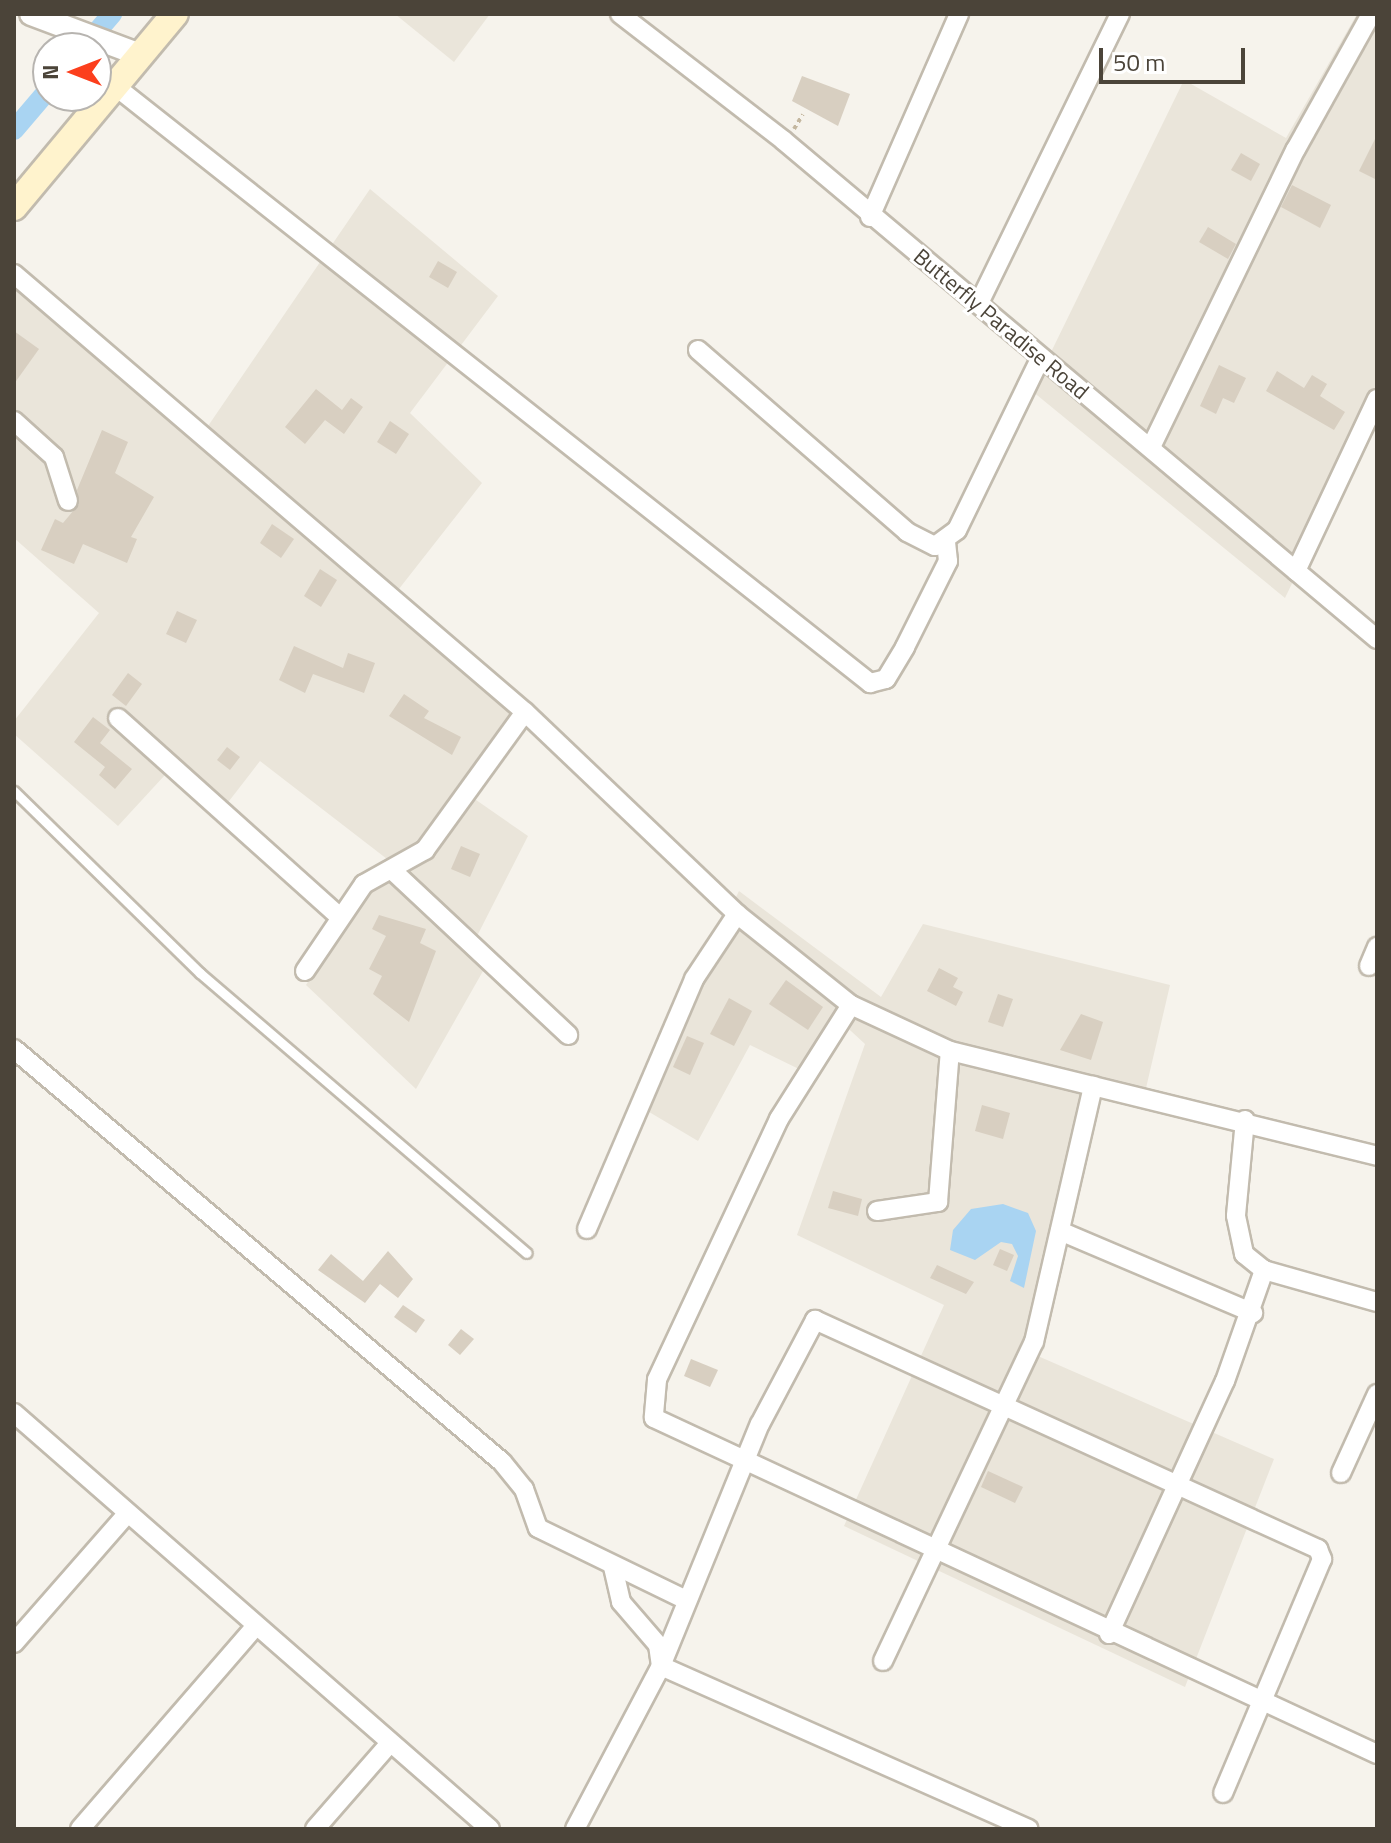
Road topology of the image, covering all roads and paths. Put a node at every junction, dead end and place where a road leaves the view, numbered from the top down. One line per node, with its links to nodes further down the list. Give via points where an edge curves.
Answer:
1 (31, 14): 7 (street, via 79,27)
2 (175, 14): 7 (main road)
3 (620, 14): 10 (street, Butterfly Paradise Road)
4 (959, 14): 10 (street)
5 (1120, 14): 12 (street)
6 (1371, 14): 17 (street, via 1296,149)
7 (140, 55): 8 (main road)
8 (115, 86): 9 (main road); 19 (street, via 870,683 886,679 905,647 948,561)
9 (14, 207)
10 (870, 217): 12 (street, Butterfly Paradise Road)
11 (14, 274): 22 (street)
12 (979, 303): 14 (street, Butterfly Paradise Road)
13 (698, 350): 19 (street, via 907,532 923,543)
14 (1040, 359): 17 (street, Butterfly Paradise Road); 19 (street)
15 (1377, 399): 20 (street)
16 (14, 421): 18 (street, via 54,457)
17 (1151, 447): 20 (street, Butterfly Paradise Road)
18 (68, 501)
19 (946, 541)
20 (1296, 571): 21 (street, Butterfly Paradise Road)
21 (1377, 639)
22 (525, 712): 25 (street, via 425,850); 26 (street)
23 (118, 718): 27 (street)
24 (14, 791): 41 (lane, via 200,973)
25 (393, 871): 27 (street, via 364,884); 32 (street)
26 (737, 914): 31 (street); 39 (street, via 694,979)
27 (340, 917): 30 (street)
28 (1377, 947): 29 (street)
29 (1369, 966)
30 (305, 971)
31 (851, 1005): 34 (street); 48 (street, via 786,1105 650,1401 662,1425)
32 (568, 1035)
33 (14, 1049): 53 (street, via 502,1462 524,1489 538,1528)
34 (950, 1051): 35 (street); 38 (street, via 938,1202)
35 (1093, 1086): 36 (street); 40 (street)
36 (1245, 1120): 37 (street); 42 (street, via 1236,1216 1244,1254)
37 (1377, 1156)
38 (877, 1211)
39 (587, 1229)
40 (1060, 1231): 44 (street); 46 (street, via 1034,1342)
41 (527, 1253)
42 (1264, 1270): 43 (street); 44 (street)
43 (1377, 1302)
44 (1253, 1313): 50 (street)
45 (1377, 1394): 49 (street)
46 (1005, 1408): 48 (street, via 815,1320); 50 (street); 52 (street)
47 (14, 1413): 51 (street)
48 (747, 1464): 52 (street); 54 (street)
49 (1341, 1473)
50 (1176, 1486): 56 (street); 60 (street, via 1322,1557)
51 (126, 1515): 55 (street); 57 (street)
52 (936, 1553): 56 (street); 58 (street)
53 (613, 1567): 54 (street); 59 (street, via 621,1602 658,1645)
54 (686, 1600): 59 (street)
55 (256, 1626): 61 (street); 65 (street)
56 (1109, 1634): 60 (street)
57 (14, 1643)
58 (883, 1661)
59 (661, 1666): 64 (street); 68 (street)
60 (1259, 1703): 62 (street); 63 (street)
61 (390, 1743): 66 (street); 67 (street)
62 (1377, 1754)
63 (1223, 1793)
64 (1005, 1824): 69 (street)
65 (80, 1829)
66 (315, 1829)
67 (490, 1829)
68 (575, 1829)
69 (1029, 1829)

